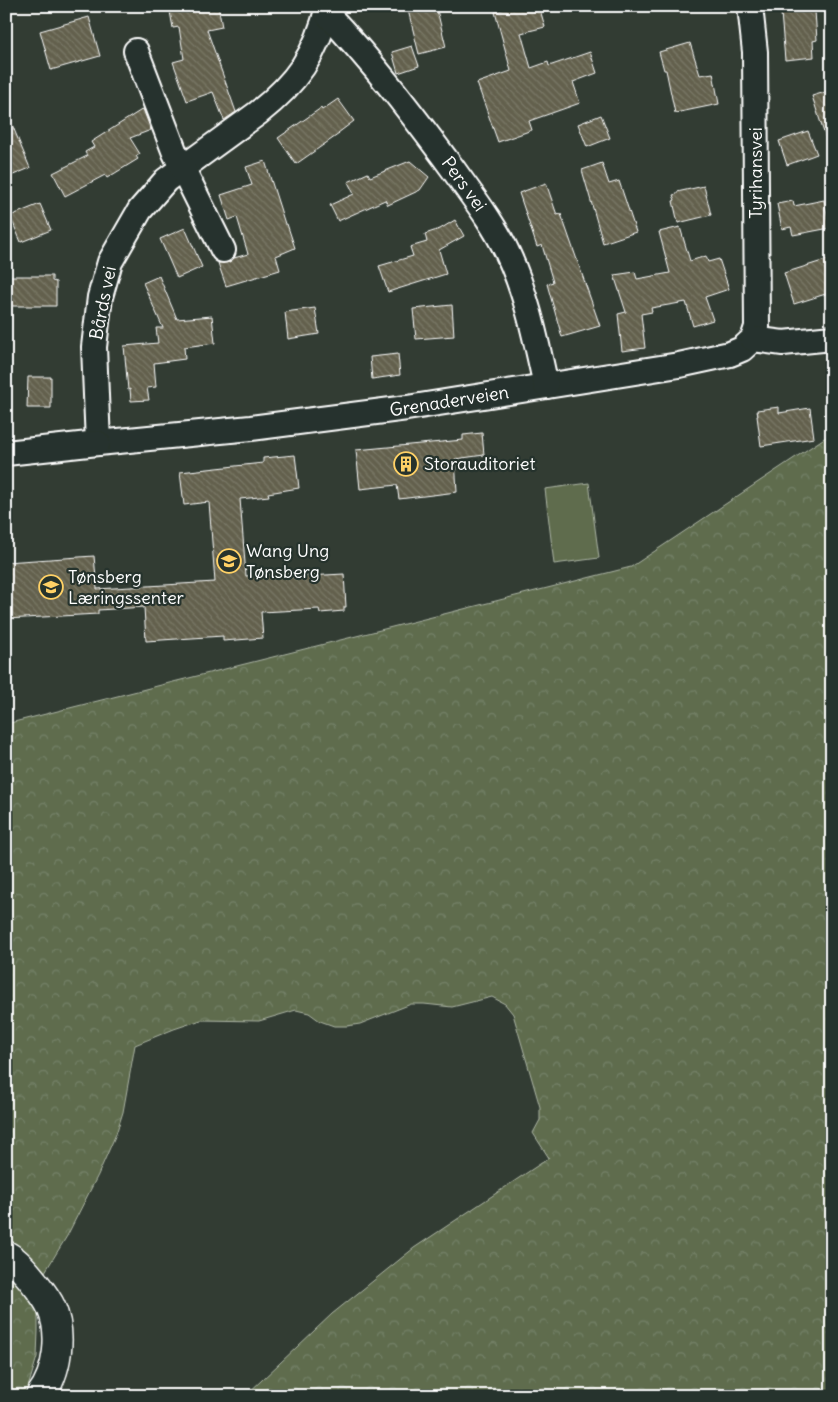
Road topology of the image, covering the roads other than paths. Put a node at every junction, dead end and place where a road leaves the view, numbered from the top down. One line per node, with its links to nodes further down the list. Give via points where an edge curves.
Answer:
1 (750, 6): 7 (street, Tyrihansvei, via 755,52 758,305 758,327)
2 (327, 10): 4 (street, Bårds vei, via 318,38 296,78 258,113); 8 (street, Pers vei, via 427,134 486,216 506,250 520,282 535,332)
3 (136, 51): 4 (street)
4 (182, 167): 5 (street); 9 (street, Bårds vei, via 140,210 110,262 100,297 94,347)
5 (223, 250)
6 (832, 338): 7 (street, via 783,342)
7 (753, 339): 8 (street, Grenaderveien, via 730,354)
8 (546, 386): 9 (street, Grenaderveien, via 251,428)
9 (98, 443): 10 (street, Grenaderveien)
10 (6, 453)
11 (6, 1255): 12 (main road, via 41,1291 56,1320 58,1346 51,1375)
12 (40, 1396)

